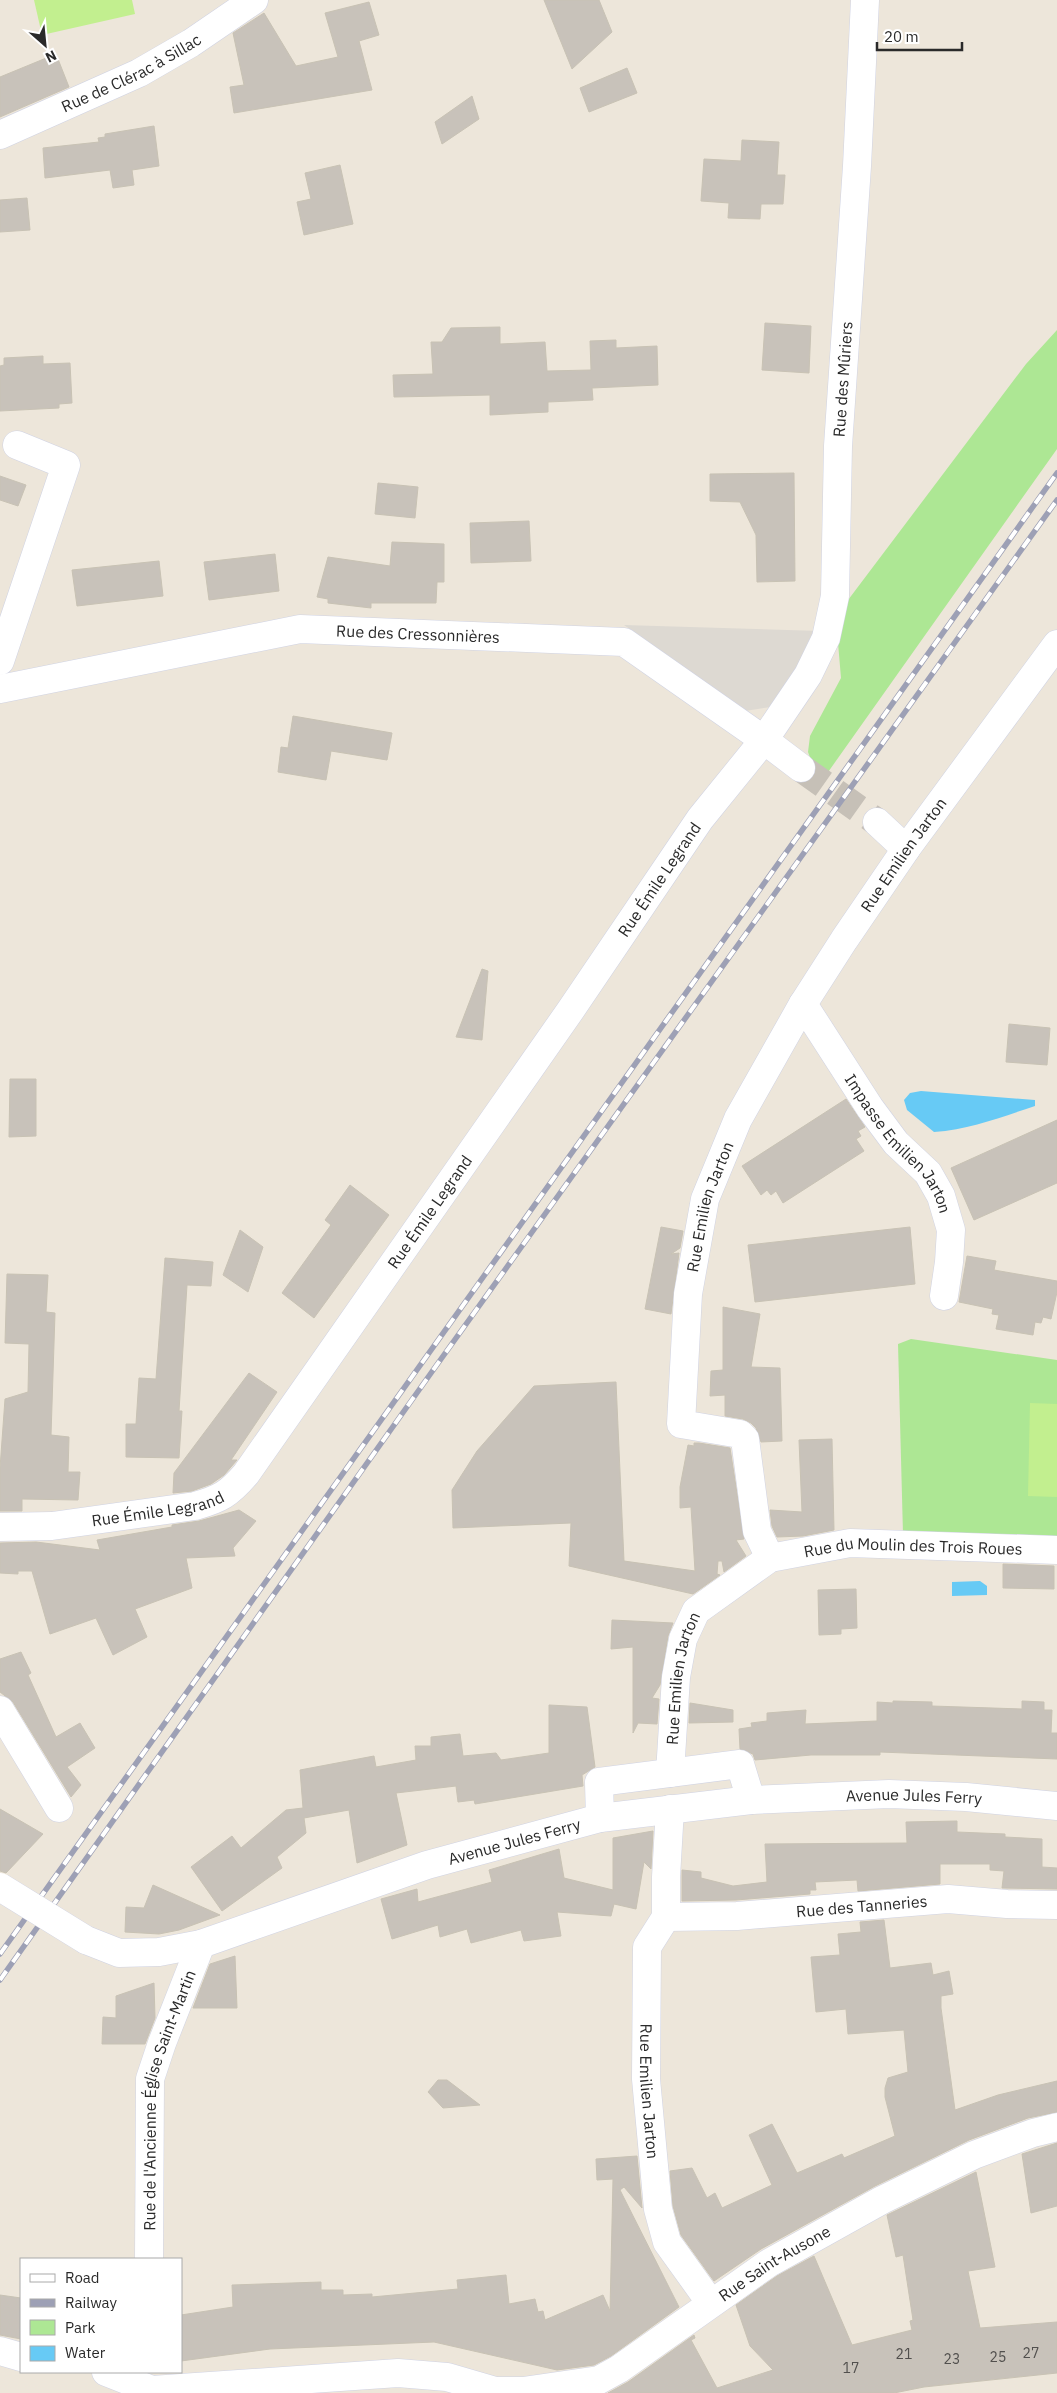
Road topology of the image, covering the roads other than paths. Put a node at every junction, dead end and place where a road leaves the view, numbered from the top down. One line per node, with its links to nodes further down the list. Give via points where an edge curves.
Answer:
1 (254, 0): 3 (street, Rue de Clérac à Sillac, via 191,43 139,73)
2 (865, 0): 8 (street, Rue des Mûriers, via 838,446 835,596 826,638 819,653)
3 (0, 134)
4 (17, 445): 6 (street, via 66,465)
5 (1057, 644): 11 (street, Rue Emilien Jarton)
6 (0, 661)
7 (0, 688): 8 (street, Rue des Cressonnières, via 300,629 624,642)
8 (764, 740): 9 (street, Rue des Cressonnières); 14 (street, Rue Émile Legrand, via 700,820 570,1011 231,1492 195,1506 52,1526)
9 (801, 768)
10 (877, 822): 11 (street)
11 (906, 849): 12 (street, Rue Emilien Jarton)
12 (803, 1004): 13 (street, Impasse Emilien Jarton, via 870,1108 896,1143 928,1173 941,1196 951,1230); 16 (street, Rue Emilien Jarton, via 738,1119 706,1199 688,1294 681,1424 740,1434 745,1439 757,1531)
13 (944, 1296)
14 (0, 1527)
15 (1057, 1550): 16 (street, Rue du Moulin des Trois Roues, via 850,1544)
16 (770, 1558): 19 (street, Rue Emilien Jarton, via 696,1611 683,1639 676,1677)
17 (0, 1710): 18 (street)
18 (8, 1740): 22 (street)
19 (670, 1773): 20 (street, Rue Emilien Jarton, via 740,1764); 24 (street, Rue Emilien Jarton, via 600,1782)
20 (751, 1800): 21 (street, Avenue Jules Ferry, via 889,1794); 23 (street, Avenue Jules Ferry)
21 (1057, 1806)
22 (59, 1808)
23 (670, 1809): 24 (street, Avenue Jules Ferry); 27 (street)
24 (600, 1818): 28 (street, Avenue Jules Ferry, via 427,1865)
25 (0, 1887): 28 (street, Avenue Jules Ferry, bridge, via 86,1940 120,1953 158,1952)
26 (1057, 1905): 27 (street, Rue des Tanneries, via 948,1899 737,1916)
27 (666, 1917): 31 (street, Rue Emilien Jarton, via 648,1947 646,2007 646,2079 658,2209 667,2242)
28 (201, 1944): 30 (street, Rue de l'Ancienne Église Saint-Martin, via 150,2079)
29 (1057, 2127): 31 (street, Rue Saint-Ausone, via 974,2154 882,2200 769,2263)
30 (149, 2258)
31 (710, 2302): 35 (street, Rue Saint-Ausone, via 619,2369 599,2380)
32 (0, 2351): 33 (street)
33 (20, 2357)
34 (108, 2373): 36 (street)
35 (551, 2390): 37 (street, Rue Saint-Ausone)
36 (145, 2392): 37 (street, Rue Saint-Ausone, via 398,2373 448,2377)
37 (494, 2392)

